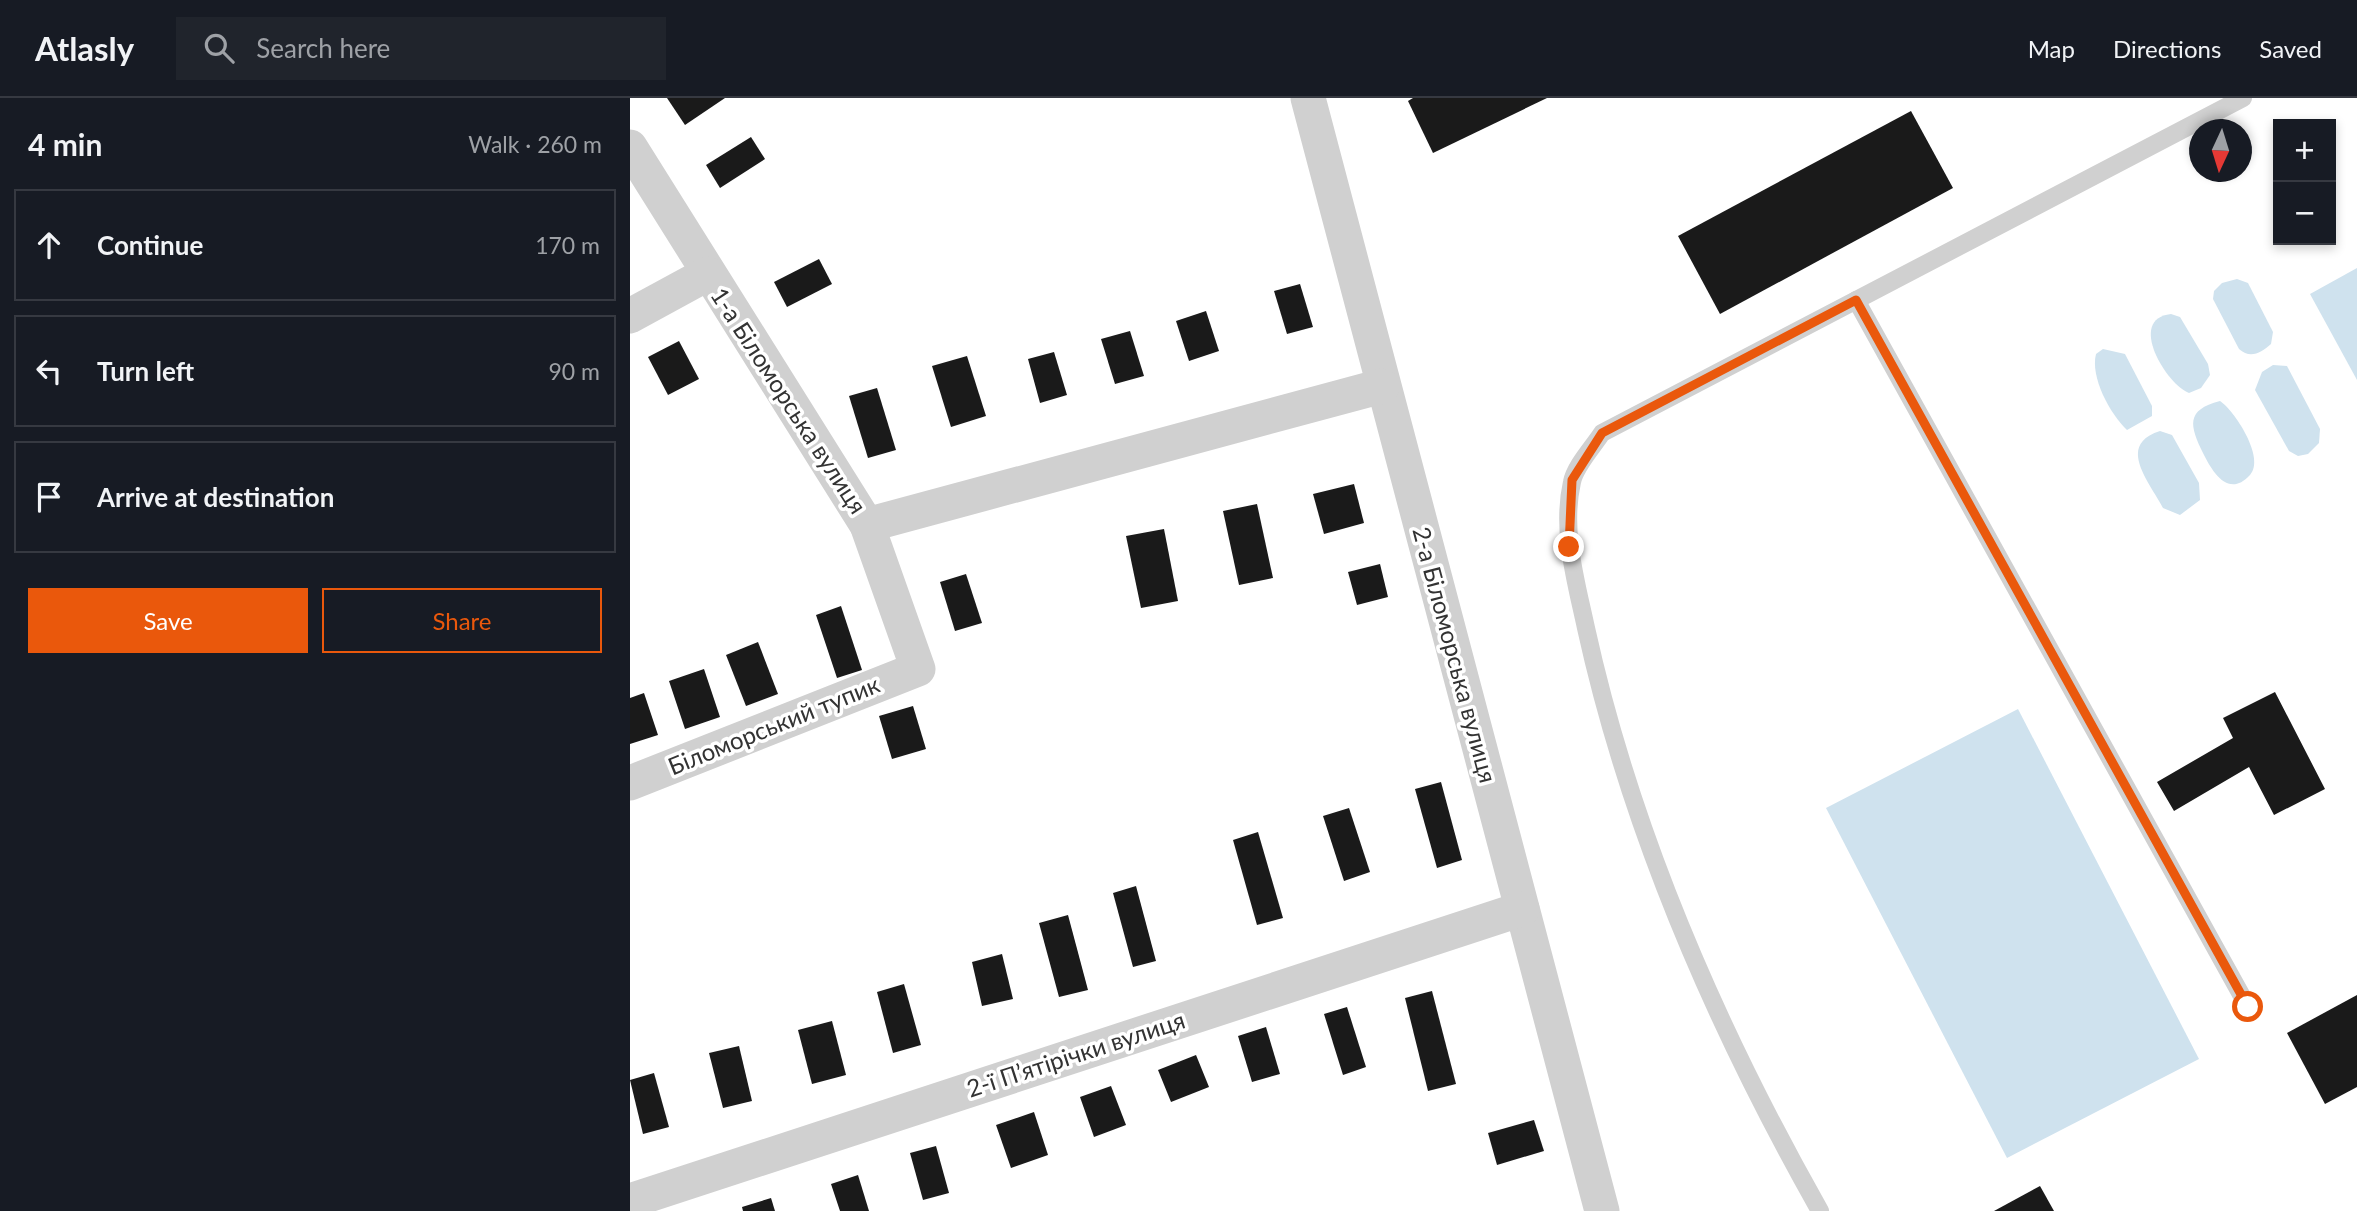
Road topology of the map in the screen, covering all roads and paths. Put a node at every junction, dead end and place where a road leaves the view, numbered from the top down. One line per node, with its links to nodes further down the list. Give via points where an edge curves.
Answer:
1 (1308, 98): 7 (street, 2-а Біломорська вулиця)
2 (2243, 98): 5 (lane)
3 (630, 147): 4 (street, 1-а Біломорська вулиця)
4 (707, 274): 6 (street); 8 (street, 1-а Біломорська вулиця)
5 (1856, 300): 12 (lane); 15 (lane, via 1602,433 1572,480 1569,533 1605,713 1694,964 1782,1145)
6 (630, 316)
7 (1382, 386): 8 (street); 11 (street, 2-а Біломорська вулиця)
8 (867, 524): 9 (street, 1-а Біломорська вулиця)
9 (918, 668): 10 (street, Біломорський тупик)
10 (630, 783)
11 (1521, 909): 13 (street, 2-ї П’ятірічки вулиця); 14 (street, 2-а Біломорська вулиця)
12 (2248, 1007)
13 (630, 1201)
14 (1602, 1211)
15 (1820, 1211)

